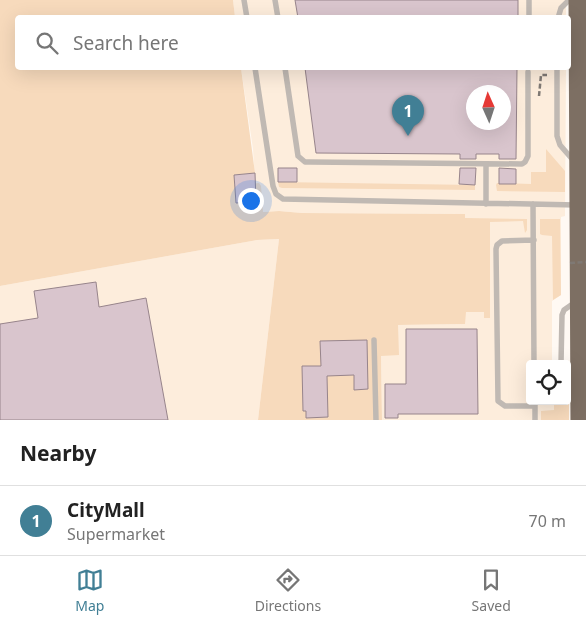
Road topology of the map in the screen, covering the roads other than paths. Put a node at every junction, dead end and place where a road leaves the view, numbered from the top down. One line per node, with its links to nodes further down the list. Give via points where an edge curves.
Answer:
1 (244, 0): 6 (lane)
2 (275, 0): 7 (lane)
3 (529, 0): 8 (lane)
4 (569, 0): 9 (lane)
5 (579, 0): 15 (highway)
6 (246, 15)
7 (278, 15)
8 (529, 15)
9 (559, 15)
10 (255, 70): 16 (lane, via 273,186 280,197 288,200)
11 (285, 70): 14 (lane, via 297,152 305,162)
12 (557, 70): 15 (lane, via 557,136)
13 (528, 72): 14 (lane, via 527,159 522,164)
14 (486, 164): 16 (lane)
15 (580, 170): 18 (highway)
16 (486, 204): 17 (lane)
17 (533, 204): 18 (lane); 19 (lane)
18 (583, 206): 20 (highway)
19 (534, 240): 22 (lane); 24 (lane, via 505,240 499,242 496,249 498,401 505,406)
20 (580, 299): 23 (lane, via 562,315); 28 (highway, via 576,389)
21 (374, 340): 26 (lane)
22 (534, 360)
23 (561, 360)
24 (526, 405)
25 (535, 405): 27 (lane)
26 (376, 420)
27 (535, 420)
28 (581, 420)

